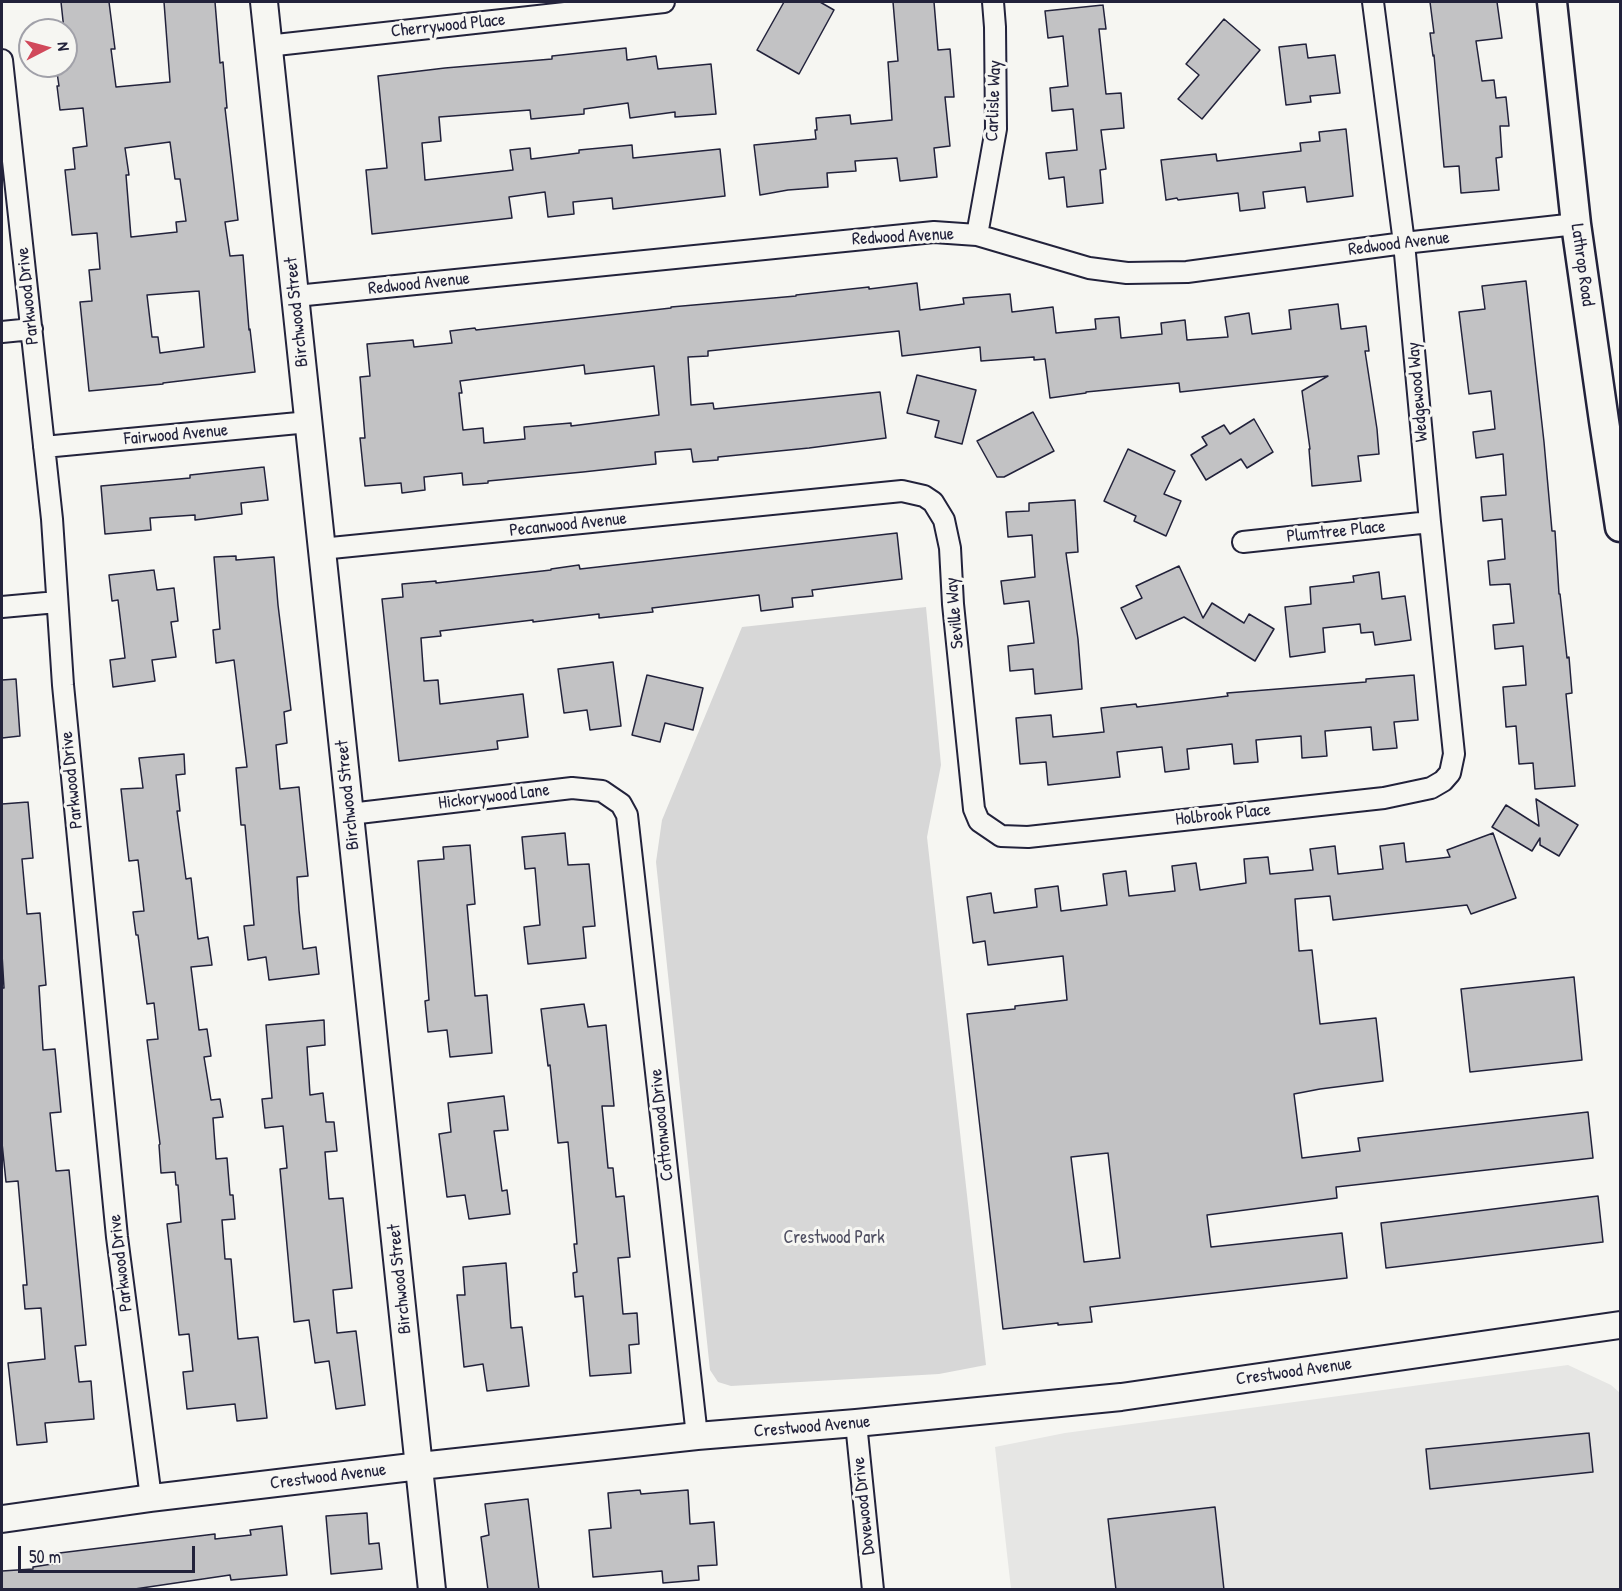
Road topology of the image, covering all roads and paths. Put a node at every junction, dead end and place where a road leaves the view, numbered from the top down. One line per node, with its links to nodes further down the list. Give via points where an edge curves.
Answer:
1 (264, 2): 6 (street, Birchwood Street)
2 (663, 2): 6 (street, Cherrywood Place)
3 (993, 2): 10 (street, Carlisle Way, via 996,129)
4 (1372, 2): 11 (street, Wedgewood Way)
5 (1552, 2): 9 (main road, Lathrop Road)
6 (267, 46): 12 (street, Birchwood Street)
7 (2, 60): 8 (street, Parkwood Drive)
8 (3, 83): 13 (street, Parkwood Drive)
9 (1576, 224): 11 (street, Redwood Avenue); 19 (main road, Lathrop Road)
10 (977, 235): 11 (street, Redwood Avenue, via 1089,268 1127,273 1187,272); 12 (street, Redwood Avenue, via 922,233)
11 (1404, 243): 18 (street, Wedgewood Way)
12 (296, 296): 15 (street, Birchwood Street)
13 (32, 329): 14 (street); 16 (street, Parkwood Drive)
14 (2, 332)
15 (309, 422): 16 (street, Fairwood Avenue); 21 (street, Birchwood Street)
16 (44, 447): 22 (street, Parkwood Drive)
17 (814, 500): 21 (street, Pecanwood Avenue); 27 (street, Seville Way, via 902,491 933,502 944,520 950,548 974,809 980,821)
18 (1430, 522): 20 (street, Plumtree Place); 24 (street, Wedgewood Way, via 1454,754 1450,773)
19 (1620, 527)
20 (1243, 542)
21 (321, 549): 25 (street, Birchwood Street)
22 (57, 602): 23 (street); 32 (street, Parkwood Drive, via 117,1237)
23 (2, 607)
24 (1443, 781): 27 (street, Holbrook Place, via 1431,788 1384,798 1028,837)
25 (351, 814): 26 (street, Hickorywood Lane, via 572,788 602,791 621,804); 31 (street, Birchwood Street)
26 (627, 815): 30 (street, Cottonwood Drive)
27 (1001, 836)
28 (1620, 1325): 29 (street, Crestwood Avenue, via 1121,1397)
29 (856, 1424): 30 (street, Crestwood Avenue); 35 (street, Dovewood Drive)
30 (697, 1436): 31 (street, Crestwood Avenue)
31 (420, 1467): 32 (street, Crestwood Avenue); 34 (street, Birchwood Street)
32 (151, 1498): 33 (street, Crestwood Avenue)
33 (2, 1519)
34 (432, 1590)
35 (873, 1590)

